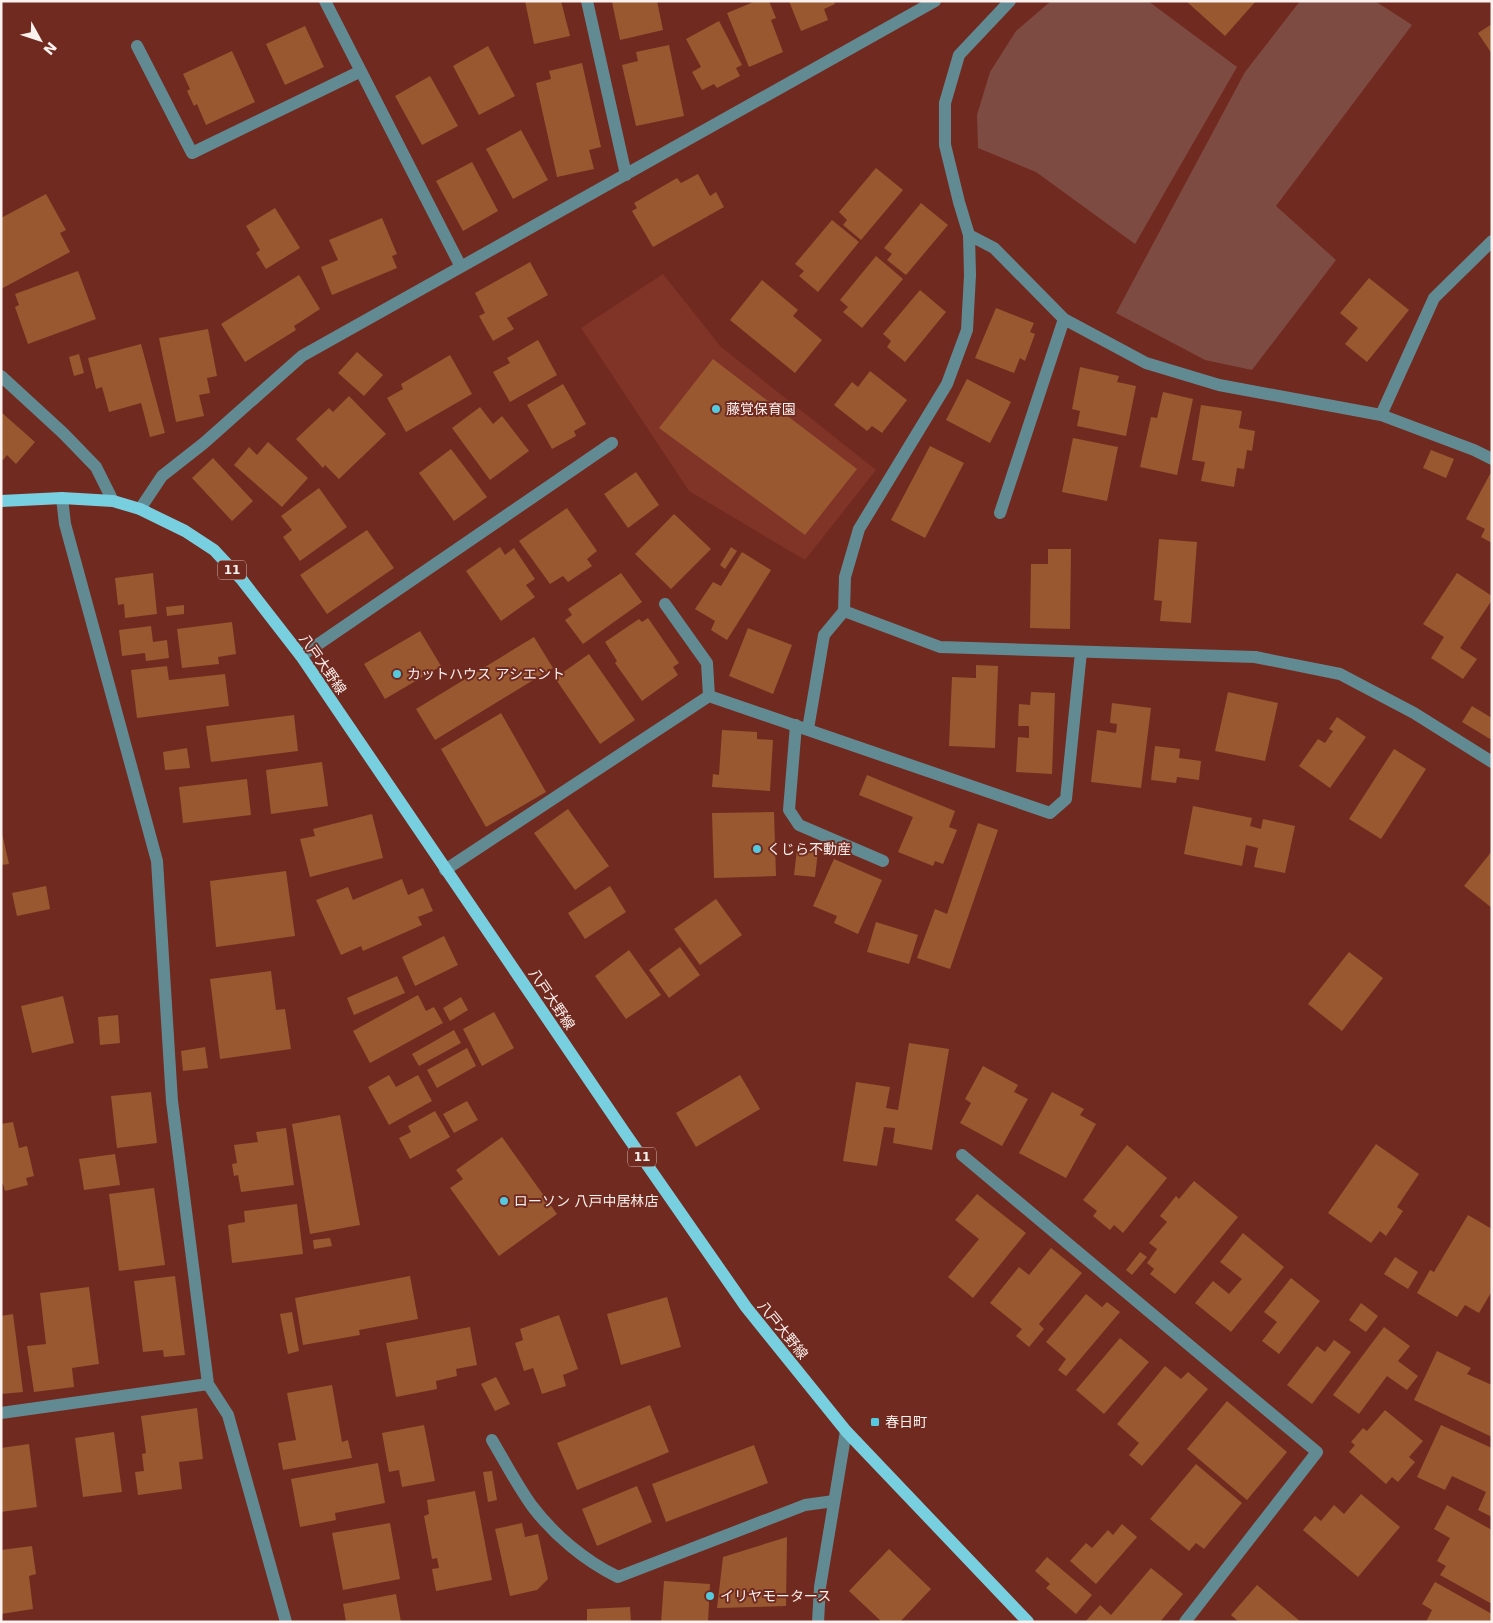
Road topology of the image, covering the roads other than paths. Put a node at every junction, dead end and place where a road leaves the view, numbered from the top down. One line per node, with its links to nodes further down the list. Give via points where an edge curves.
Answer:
1 (325, 1): 6 (street)
2 (587, 1): 7 (street)
3 (934, 1): 7 (street)
4 (1010, 1): 8 (street, via 959,55 945,103 945,145)
5 (137, 46): 6 (street, via 192,153)
6 (361, 71): 10 (street)
7 (626, 175): 10 (street)
8 (969, 235): 11 (street, via 994,248); 22 (street, via 967,330 947,384 860,529 845,577)
9 (1492, 241): 13 (street, via 1434,298)
10 (462, 267): 19 (street, via 302,356 162,476)
11 (1064, 319): 13 (street, via 1146,363 1219,385); 20 (street)
12 (1, 376): 18 (street, via 96,467)
13 (1381, 416): 15 (street)
14 (612, 443): 24 (street)
15 (1492, 459)
16 (62, 498): 17 (main road, 八戸大野線 / 11); 18 (main road, 八戸大野線 / 11); 31 (street, via 65,524 157,861 172,1101)
17 (1, 501)
18 (113, 501): 19 (main road, 八戸大野線 / 11)
19 (140, 509): 24 (main road, 八戸大野線 / 11, via 185,531 214,550 242,580)
20 (1000, 514)
21 (665, 604): 25 (street, via 707,663)
22 (844, 611): 23 (street, via 940,647); 26 (street, via 824,635)
23 (1081, 652): 26 (street, via 1066,799 1050,813); 27 (street, via 1255,657 1340,674 1414,713)
24 (301, 656): 29 (main road, 八戸大野線 / 11)
25 (709, 696): 26 (street); 29 (street)
26 (802, 727): 28 (street, via 790,810 799,825)
27 (1492, 762)
28 (883, 861)
29 (446, 870): 33 (main road, 八戸大野線 / 11, via 746,1307)
30 (962, 1155): 39 (street, via 1317,1452)
31 (208, 1384): 32 (street); 36 (street, via 228,1414)
32 (1, 1413)
33 (846, 1432): 35 (street); 38 (main road, 八戸大野線 / 11)
34 (492, 1440): 35 (street, via 532,1506 558,1535 602,1569 618,1577 805,1505)
35 (834, 1501): 37 (street, via 820,1587)
36 (286, 1622)
37 (818, 1622)
38 (1028, 1622)
39 (1184, 1622)

